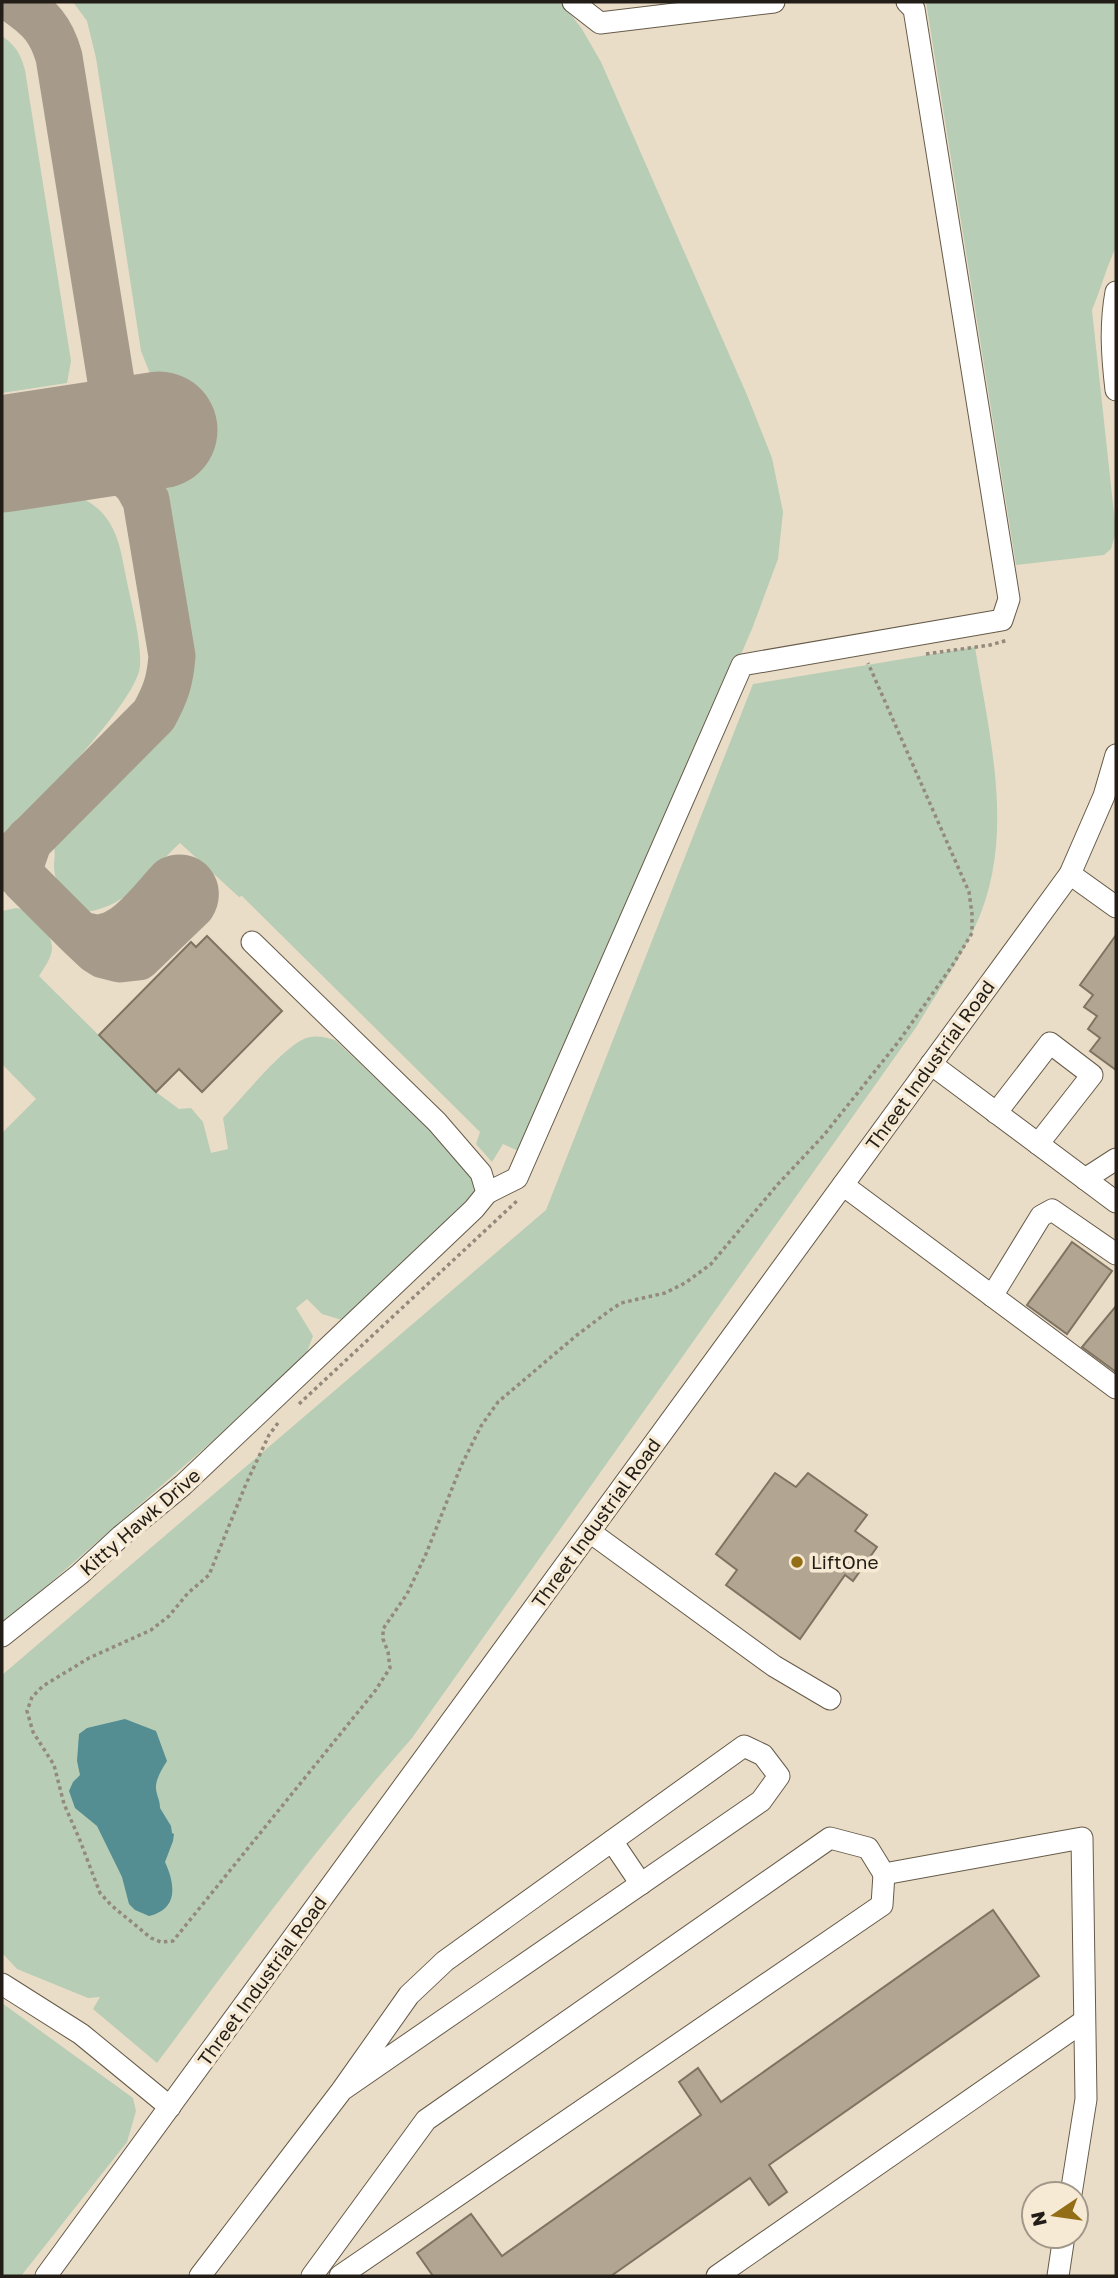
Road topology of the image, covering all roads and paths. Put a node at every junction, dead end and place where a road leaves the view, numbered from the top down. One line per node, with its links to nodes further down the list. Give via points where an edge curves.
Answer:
1 (573, 2): 2 (street, via 600,23)
2 (774, 2)
3 (907, 2): 17 (street, Kitty Hawk Drive, via 914,9 1009,599 1002,620 743,665 517,1178)
4 (1116, 292): 5 (street, via 1111,347)
5 (1116, 390)
6 (868, 663): 24 (path, via 969,892 972,933 899,1041 711,1264 665,1293 621,1303 498,1402 461,1466 407,1594 383,1629 390,1668 376,1691 173,1941 161,1942 100,1893 64,1804 54,1765 33,1732 27,1711 43,1686 89,1658 151,1630 209,1575 246,1484)
7 (1116, 755): 8 (street, Threet Industrial Road, via 1104,796)
8 (1070, 874): 9 (street); 11 (street, Threet Industrial Road)
9 (1116, 907)
10 (252, 942): 17 (street, via 437,1122 481,1173)
11 (931, 1064): 12 (street); 16 (street, Threet Industrial Road)
12 (996, 1113): 13 (street); 13 (street, via 1050,1043 1092,1075)
13 (1038, 1144): 15 (street)
14 (1116, 1159): 15 (street)
15 (1085, 1179): 19 (street)
16 (843, 1185): 21 (street); 25 (street, Threet Industrial Road)
17 (487, 1193): 26 (street, Kitty Hawk Drive, via 183,1485)
18 (522, 1195): 23 (path)
19 (1116, 1202)
20 (1116, 1254): 21 (street, via 1052,1210 1041,1216)
21 (992, 1296): 22 (street)
22 (1116, 1388)
23 (298, 1405)
24 (278, 1423)
25 (590, 1532): 27 (street, via 774,1666); 34 (street, Threet Industrial Road)
26 (2, 1636)
27 (830, 1699)
28 (612, 1840): 30 (street); 30 (street, via 744,1746 763,1755 779,1776 761,1801); 33 (street, via 445,1961 410,1995)
29 (884, 1874): 32 (street, via 1082,1838); 39 (street, via 868,1848 830,1838 426,2120); 40 (street, via 882,1905)
30 (641, 1884): 33 (street)
31 (2, 1984): 34 (street, via 81,2034)
32 (1084, 2021): 35 (street, via 1086,2099); 41 (street)
33 (342, 2090): 38 (street)
34 (170, 2107): 37 (street, Threet Industrial Road)
35 (1073, 2180)
36 (1062, 2250): 42 (street)
37 (47, 2276)
38 (201, 2276)
39 (312, 2276)
40 (340, 2276)
41 (717, 2276)
42 (1058, 2276)

